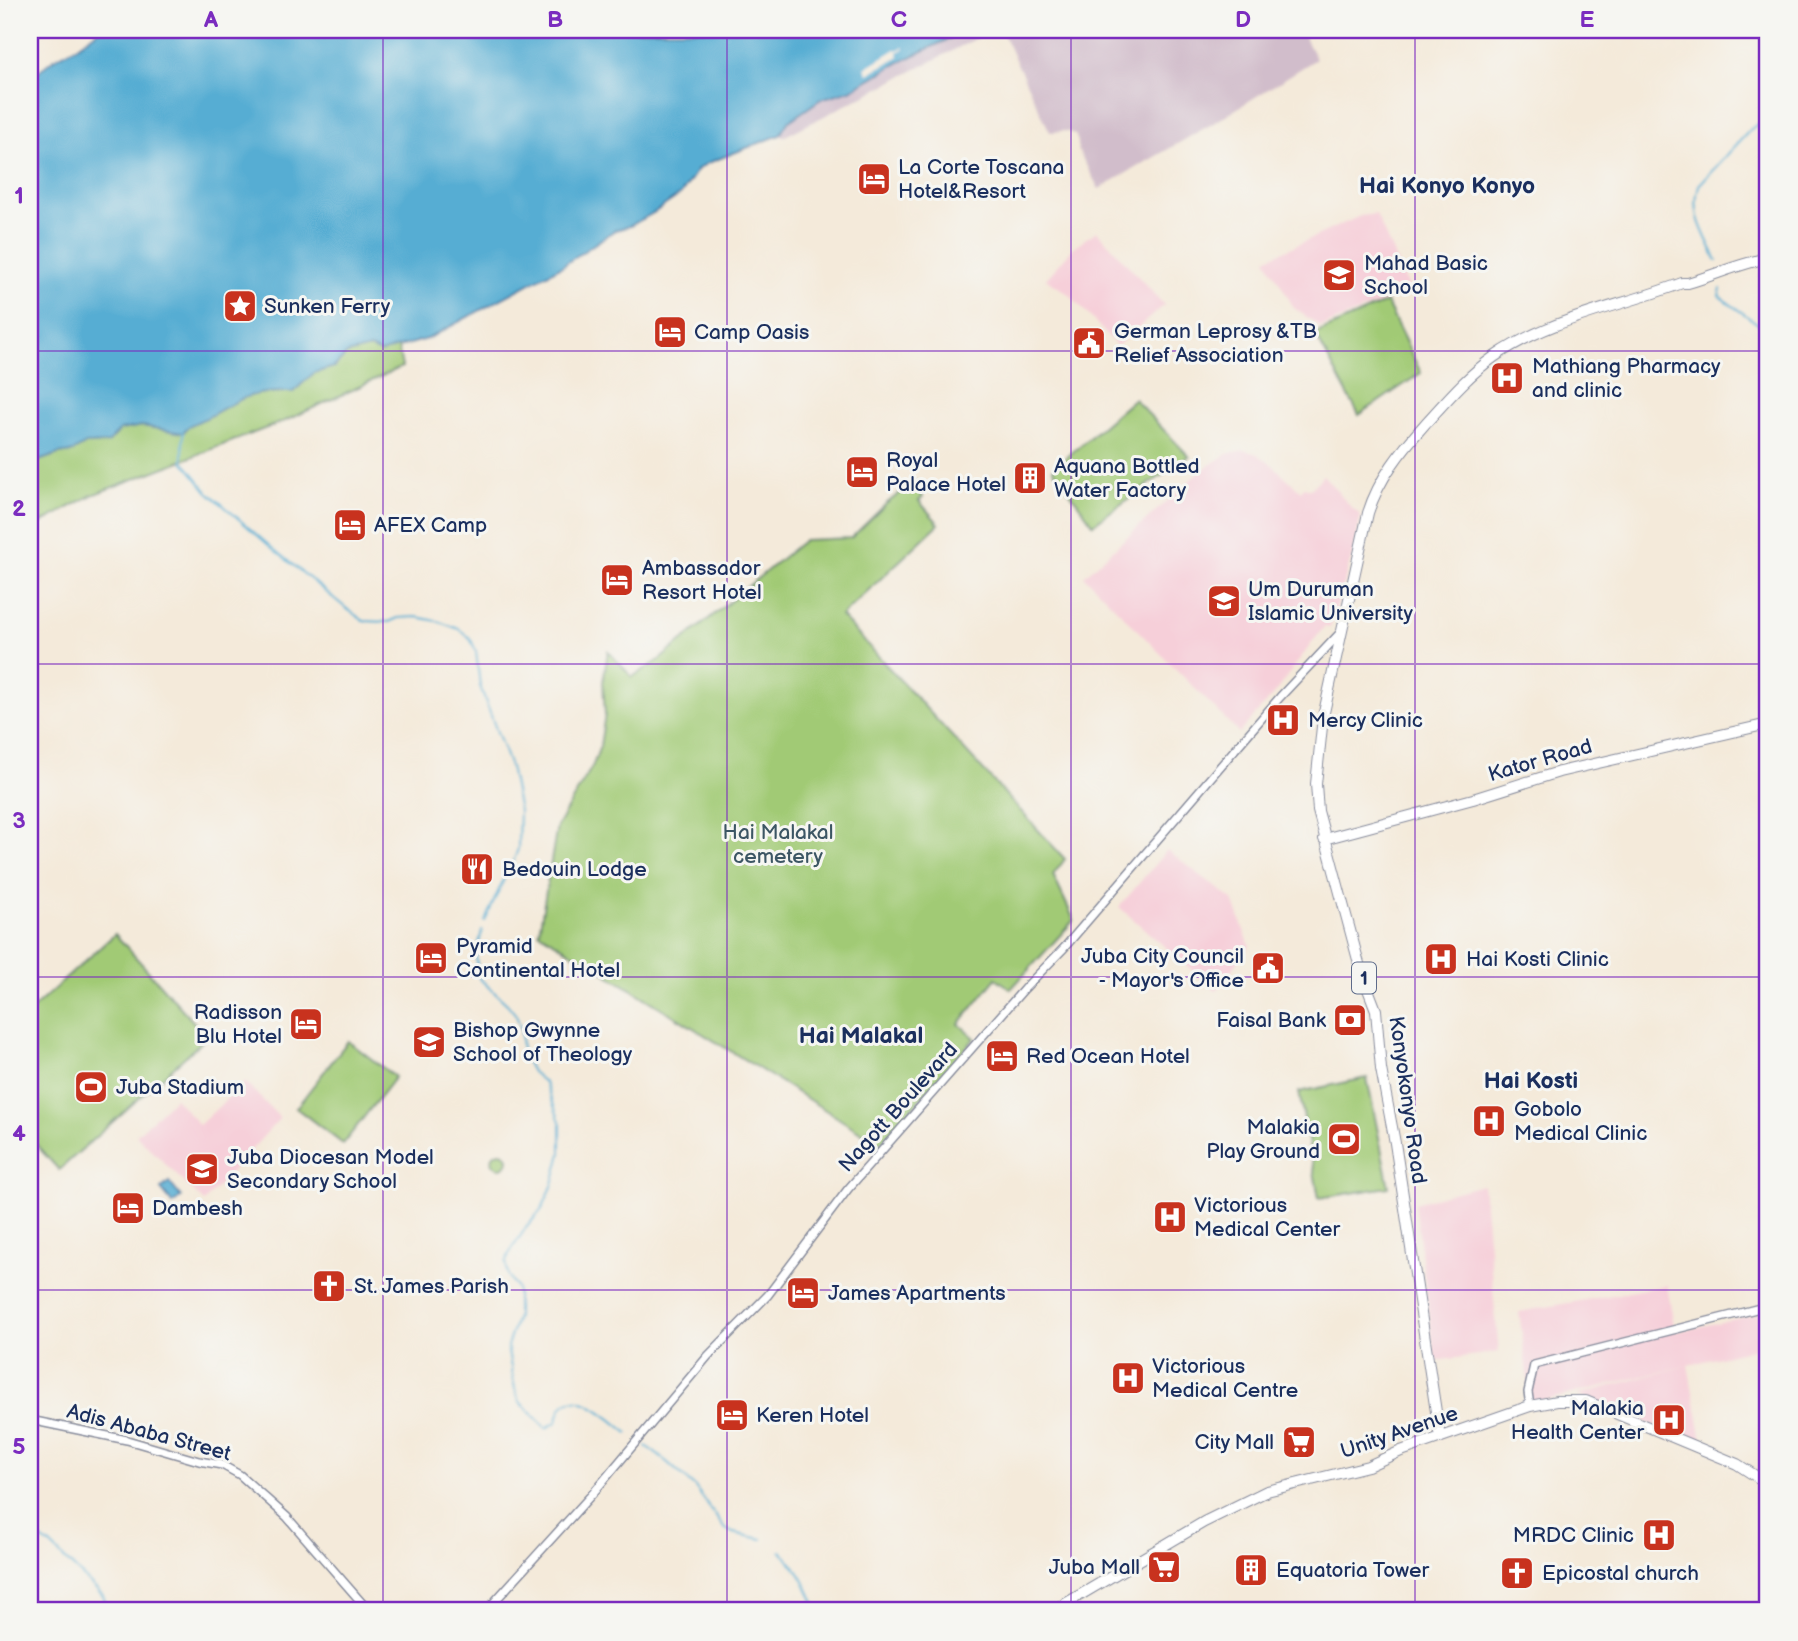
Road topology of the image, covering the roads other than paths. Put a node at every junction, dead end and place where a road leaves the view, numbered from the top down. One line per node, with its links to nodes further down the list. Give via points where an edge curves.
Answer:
1 (1768, 258): 2 (main road, Konyokonyo Road / 1, via 1569,320 1495,356 1456,389 1375,491)
2 (1342, 630): 4 (main road, Konyokonyo Road / 1, via 1319,743 1317,798); 11 (street, Nagott Boulevard, via 849,1189 768,1295 708,1356)
3 (1768, 724): 4 (main road, Kator Road, via 1559,772)
4 (1324, 839): 8 (main road, Konyokonyo Road / 1, via 1376,1010 1381,1069)
5 (1768, 1306): 6 (street, via 1534,1365 1528,1392)
6 (1531, 1406): 8 (main road, Unity Avenue); 9 (main road, Unity Avenue, via 1566,1399 1586,1401 1737,1464)
7 (30, 1420): 10 (street, Adis Ababa Street, via 127,1440 222,1465 240,1475 287,1517)
8 (1440, 1438): 12 (main road, Unity Avenue, via 1368,1466 1241,1502)
9 (1768, 1484)
10 (369, 1611)
11 (486, 1611)
12 (1053, 1611)

